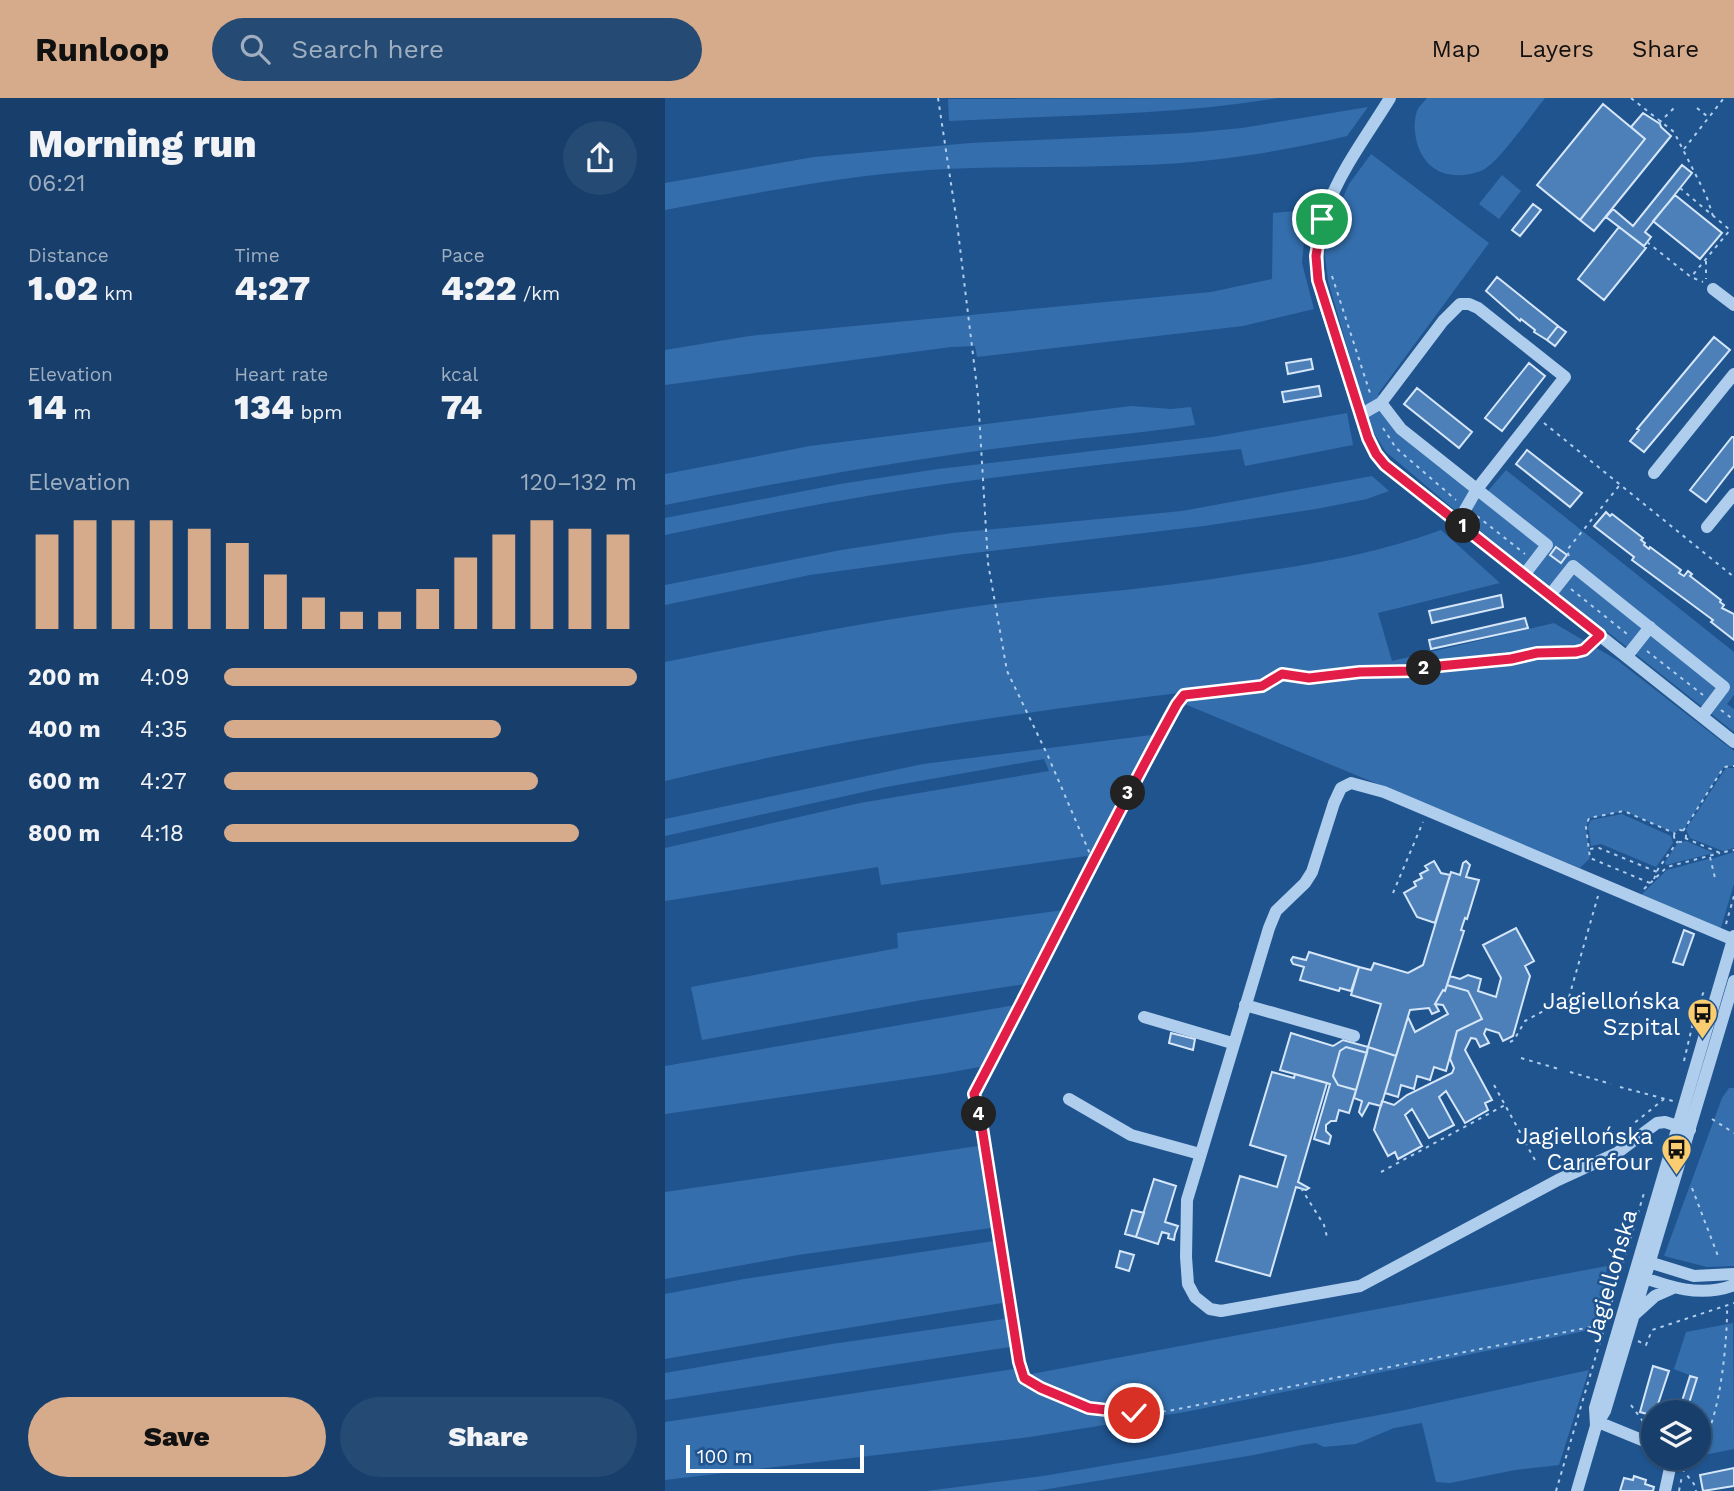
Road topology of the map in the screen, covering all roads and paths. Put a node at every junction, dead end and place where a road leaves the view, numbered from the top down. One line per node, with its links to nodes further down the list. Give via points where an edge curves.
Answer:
1 (938, 98): 53 (path, via 978,396 988,563 1007,671)
2 (1390, 98): 20 (street, via 1329,199 1318,238 1318,280)
3 (1631, 98): 8 (path)
4 (1724, 98): 7 (path)
5 (1674, 108): 8 (path)
6 (1697, 108): 7 (path)
7 (1709, 118): 9 (path)
8 (1659, 122): 9 (path, via 1674,132)
9 (1683, 150): 11 (path)
10 (1680, 188): 11 (path)
11 (1713, 216): 13 (path, via 1730,230)
12 (1647, 242): 15 (path)
13 (1706, 259): 15 (path); 15 (path, via 1706,284)
14 (1331, 273): 19 (path)
15 (1692, 277)
16 (1713, 289): 17 (street)
17 (1734, 305)
18 (1734, 374): 22 (street)
19 (1378, 405): 20 (street); 21 (street, via 1443,321 1460,304 1469,304 1565,377); 24 (street); 26 (path, via 1382,425 1396,448)
20 (1360, 415): 27 (street, via 1385,465)
21 (1535, 415): 23 (path); 24 (street)
22 (1654, 473)
23 (1620, 485): 30 (path, via 1567,550); 32 (path)
24 (1476, 489): 26 (street); 29 (street, via 1547,545)
25 (1734, 494): 28 (street)
26 (1465, 507): 27 (street); 29 (path)
27 (1458, 522): 31 (street)
28 (1707, 527)
29 (1534, 561): 31 (street)
30 (1573, 566): 33 (street); 35 (street)
31 (1524, 575): 34 (street)
32 (1734, 576)
33 (1561, 581): 34 (street); 37 (path)
34 (1550, 595): 36 (street)
35 (1650, 627): 37 (street); 39 (street, via 1724,687)
36 (1600, 635): 38 (street); 53 (path, via 1576,652 1537,653 1413,671 1309,678 1282,674 1262,686 1184,695)
37 (1637, 643): 38 (street); 39 (path)
38 (1627, 656): 40 (street)
39 (1712, 702): 40 (street); 41 (path)
40 (1702, 716): 42 (street)
41 (1734, 720)
42 (1734, 742)
43 (1734, 766): 45 (path, via 1724,766)
44 (1424, 820): 60 (path)
45 (1683, 831): 46 (path); 47 (path)
46 (1674, 833): 48 (path); 49 (path, via 1624,811 1589,818)
47 (1685, 838): 48 (path); 51 (path)
48 (1678, 841): 54 (path)
49 (1589, 850): 56 (path, via 1599,848); 59 (path, via 1590,858)
50 (1734, 850): 51 (path)
51 (1720, 853): 52 (path)
52 (1710, 856): 55 (path); 57 (path)
53 (1093, 861): 102 (path, via 974,1094 1024,1378 1089,1408 1168,1411)
54 (1662, 863): 55 (path); 56 (path)
55 (1667, 867): 58 (path)
56 (1657, 872): 58 (path)
57 (1716, 878)
58 (1654, 880): 59 (path)
59 (1650, 883): 61 (path)
60 (1393, 893)
61 (1638, 895)
62 (1607, 898): 68 (path, via 1598,895 1569,997 1525,1020)
63 (1734, 939): 65 (street, via 1384,792 1351,783 1342,788 1334,803 1312,872 1276,911); 81 (street, Jagiellońska)
64 (1734, 981): 82 (street, Jagiellońska)
65 (1245, 1005): 67 (street); 69 (street)
66 (1144, 1017): 69 (street)
67 (1354, 1036)
68 (1510, 1042)
69 (1232, 1043): 87 (street)
70 (1521, 1058): 71 (path)
71 (1559, 1069)
72 (1570, 1072): 73 (path)
73 (1611, 1084)
74 (1494, 1085): 79 (path)
75 (1620, 1087): 76 (path)
76 (1664, 1099): 78 (path); 85 (path)
77 (1069, 1100): 87 (street, via 1131,1135)
78 (1674, 1102)
79 (1505, 1105): 84 (path); 89 (path)
80 (1712, 1119): 83 (path)
81 (1677, 1127): 82 (street); 87 (street, via 1657,1123 1617,1153 1360,1286 1221,1311 1195,1297 1188,1284 1187,1200); 94 (street, Jagiellońska)
82 (1690, 1130): 94 (street, Jagiellońska)
83 (1734, 1133)
84 (1521, 1134)
85 (1617, 1138)
86 (1525, 1142): 88 (path)
87 (1200, 1154)
88 (1535, 1160)
89 (1381, 1172)
90 (1301, 1188): 92 (path)
91 (1692, 1188): 93 (path)
92 (1328, 1237)
93 (1718, 1256)
94 (1643, 1261): 95 (street, via 1694,1276); 96 (street, Jagiellońska)
95 (1734, 1274)
96 (1639, 1276): 98 (street); 101 (street, Jagiellońska); 107 (street, Jagiellońska, via 1595,1408)
97 (1734, 1285): 98 (street, via 1700,1291)
98 (1674, 1288): 101 (street, via 1655,1296)
99 (1734, 1303): 100 (path)
100 (1727, 1304): 103 (path, via 1652,1330 1646,1345); 106 (path, via 1719,1396)
101 (1633, 1315): 107 (street, Jagiellońska, via 1605,1411)
102 (1606, 1324)
103 (1636, 1340)
104 (1631, 1405): 105 (path)
105 (1641, 1419)
106 (1711, 1421)
107 (1597, 1424): 108 (street); 112 (street, Jagiellońska)
108 (1641, 1440)
109 (1670, 1470): 113 (street)
110 (1682, 1470): 114 (path)
111 (1683, 1470): 115 (path)
112 (1577, 1491)
113 (1665, 1491)
114 (1679, 1491)
115 (1696, 1491)

